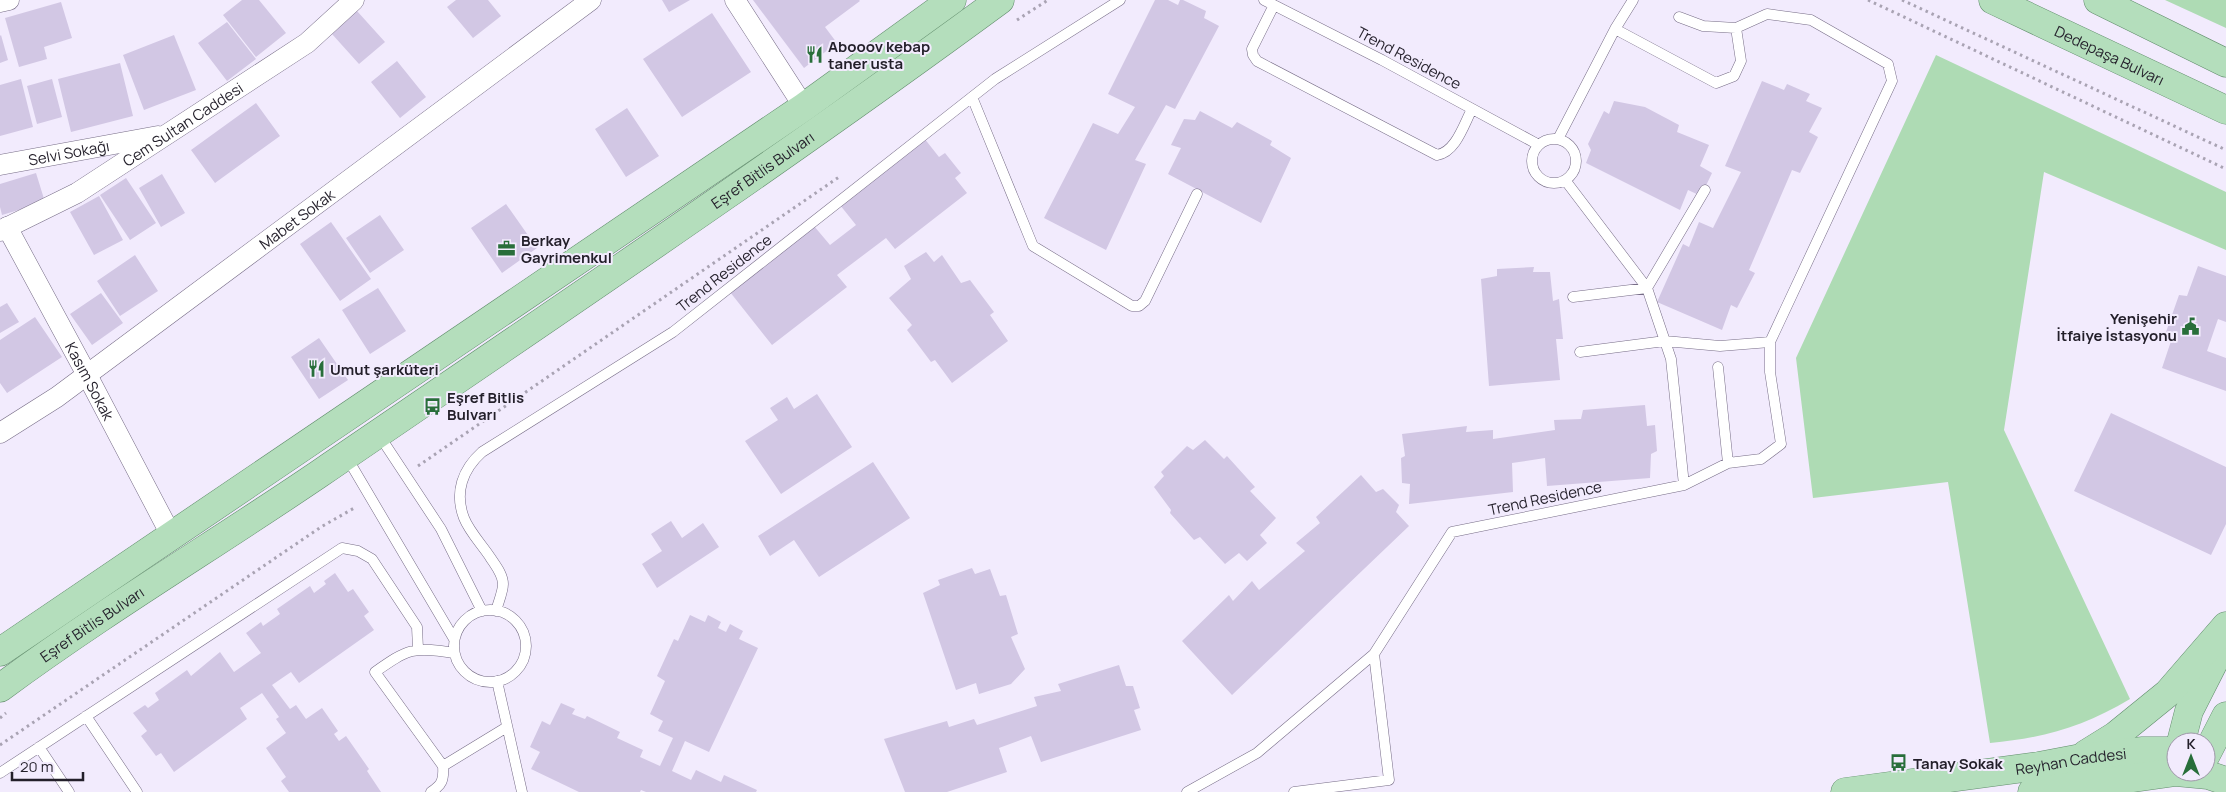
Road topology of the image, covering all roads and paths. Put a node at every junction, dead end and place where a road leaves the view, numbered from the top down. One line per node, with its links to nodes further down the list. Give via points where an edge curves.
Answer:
1 (9, 0): 14 (street)
2 (354, 0): 24 (street, Cem Sultan Caddesi, via 307,43)
3 (591, 0): 41 (street, Mabet Sokak)
4 (735, 0): 21 (street)
5 (952, 0): 21 (main road, Eşref Bitlis Bulvarı)
6 (1000, 0): 43 (main road, Eşref Bitlis Bulvarı, via 638,257)
7 (1120, 0): 20 (lane, Trend Residence)
8 (1264, 0): 15 (lane, Trend Residence)
9 (1633, 0): 18 (lane)
10 (1868, 0): 29 (path)
11 (1902, 0): 27 (path)
12 (1993, 0): 23 (main road, Dedepaşa Bulvarı)
13 (2098, 0): 19 (main road)
14 (0, 2)
15 (1274, 5): 22 (lane, Trend Residence); 22 (lane, via 1252,49 1255,58 1266,66 1437,155 1451,149)
16 (1679, 17): 17 (lane, via 1703,26)
17 (1736, 28): 18 (lane, via 1742,61 1734,76 1716,83); 38 (lane, via 1767,14 1811,20 1888,64 1892,81)
18 (1615, 29): 25 (lane)
19 (2226, 63)
20 (972, 97): 33 (lane, via 1033,246 1132,306 1139,306 1145,301); 51 (lane, Trend Residence, via 673,332 473,460 460,487 461,501 464,518 500,571 503,584)
21 (804, 107): 49 (main road, Eşref Bitlis Bulvarı)
22 (1472, 109): 26 (lane, Trend Residence)
23 (2226, 110)
24 (167, 134): 28 (street, Selvi Sokağı); 34 (street, Cem Sultan Caddesi, via 77,192)
25 (1558, 140): 26 (lane); 31 (lane, via 1568,144 1576,156 1574,170)
26 (1539, 145): 31 (lane, via 1533,158 1536,172 1547,182)
27 (2226, 150)
28 (0, 164)
29 (2226, 169)
30 (842, 175): 46 (path)
31 (1565, 180): 35 (lane)
32 (1705, 190): 35 (lane)
33 (1197, 194)
34 (3, 229): 41 (street, Kasım Sokak)
35 (1647, 288): 36 (lane); 37 (lane)
36 (1573, 297)
37 (1665, 341): 38 (lane, via 1720,346); 39 (lane); 47 (lane, via 1670,359)
38 (1770, 342): 45 (lane, Trend Residence, via 1770,372 1781,444 1762,458)
39 (1580, 352)
40 (1718, 367): 45 (lane)
41 (87, 375): 42 (street, Mabet Sokak); 49 (street, Kasım Sokak)
42 (0, 433)
43 (378, 433): 44 (main road, Eşref Bitlis Bulvarı); 46 (lane)
44 (345, 455): 48 (lane); 60 (main road, Eşref Bitlis Bulvarı)
45 (1728, 463): 47 (lane, Trend Residence)
46 (406, 475): 50 (lane, via 441,529)
47 (1684, 485): 58 (lane, Trend Residence, via 1452,532)
48 (371, 498): 54 (lane); 66 (path, via 313,533)
49 (171, 535): 56 (main road, Eşref Bitlis Bulvarı)
50 (482, 611): 51 (lane); 54 (lane, via 469,616 459,626)
51 (496, 611): 59 (lane, via 509,616 520,626 525,638 525,652 520,665 510,676)
52 (2226, 626): 69 (main road, via 2168,693 2115,736)
53 (2226, 638): 64 (main road, via 2189,711)
54 (454, 639): 57 (lane)
55 (418, 649): 57 (lane); 61 (lane, via 417,627 372,559 358,551 342,548); 70 (lane, via 400,654 375,672)
56 (0, 652)
57 (454, 653): 59 (lane, via 470,676 483,681)
58 (1374, 654): 77 (lane, Trend Residence, via 1257,753); 78 (lane, via 1389,780)
59 (497, 681): 63 (lane)
60 (0, 688)
61 (86, 716): 67 (lane); 74 (lane)
62 (2226, 716): 65 (main road)
63 (507, 726): 70 (lane); 76 (lane)
64 (2184, 732)
65 (2216, 736)
66 (0, 745)
67 (39, 747): 71 (lane); 73 (lane)
68 (2166, 751): 69 (main road, Reyhan Caddesi)
69 (2081, 758): 79 (main road, Reyhan Caddesi)
70 (443, 766): 75 (lane, via 443,781)
71 (0, 773)
72 (2166, 773): 80 (main road, Reyhan Caddesi)
73 (69, 792)
74 (137, 792)
75 (431, 792)
76 (522, 792)
77 (1187, 792)
78 (1294, 792)
79 (1845, 792)
80 (2032, 792)

